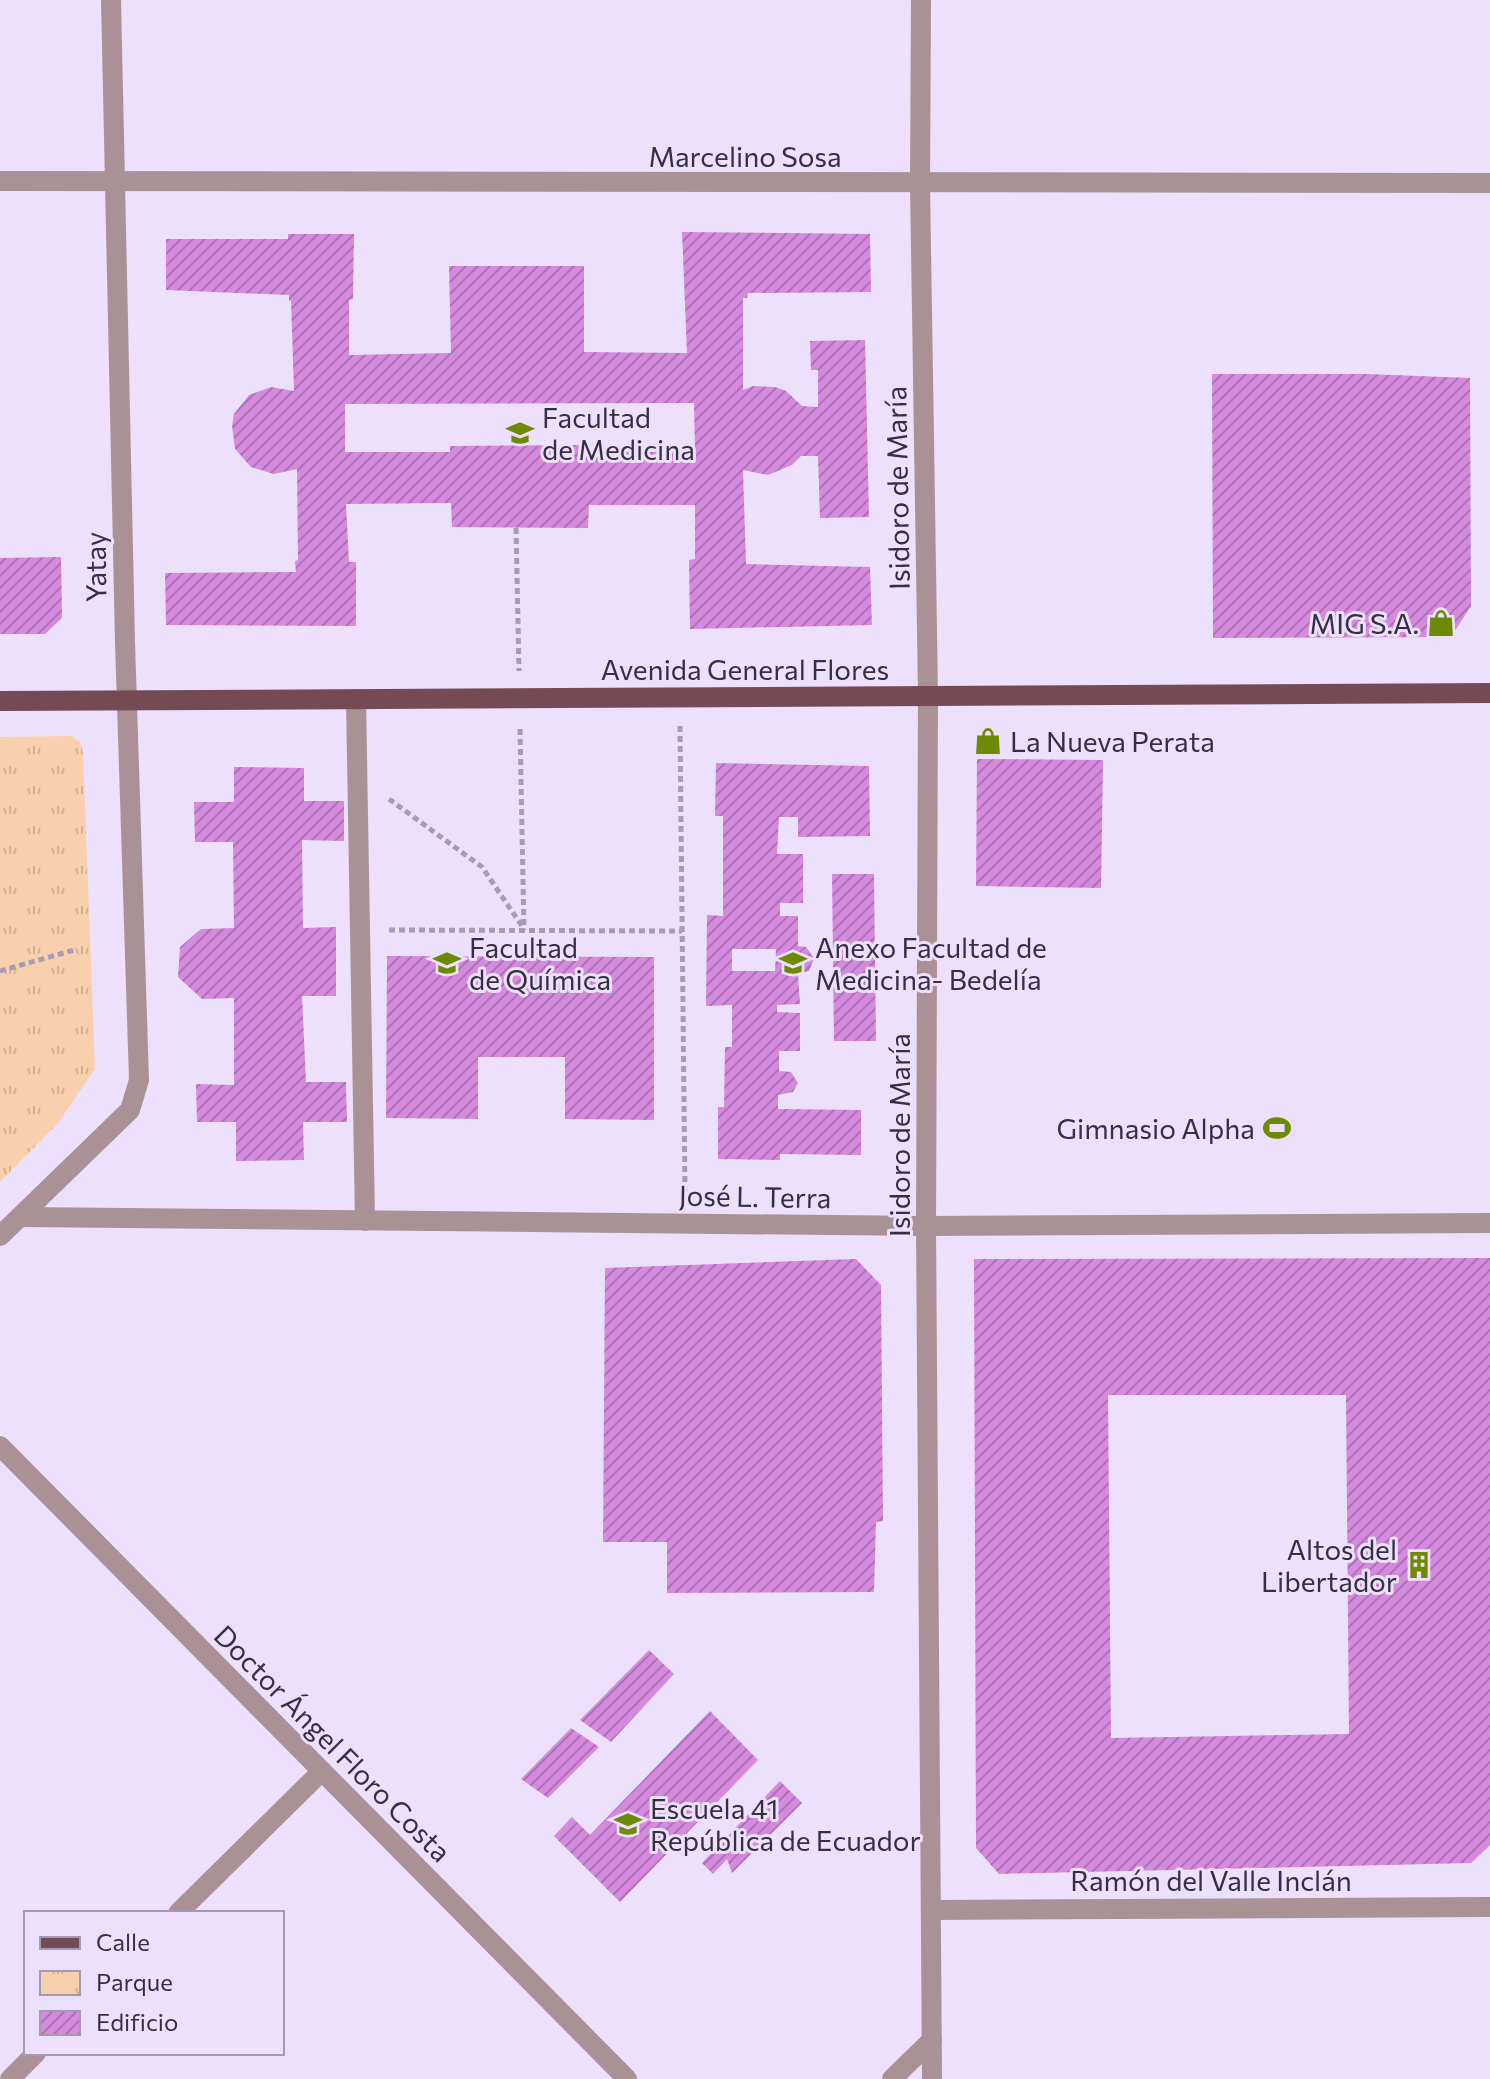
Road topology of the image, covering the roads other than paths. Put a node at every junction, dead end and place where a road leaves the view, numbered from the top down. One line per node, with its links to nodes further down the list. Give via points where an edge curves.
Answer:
1 (111, 0): 4 (street, Yatay)
2 (921, 0): 6 (street, Isidoro de María)
3 (0, 181): 4 (street, Marcelino Sosa)
4 (114, 182): 6 (street, Marcelino Sosa); 11 (street, Yatay)
5 (1490, 183): 6 (street, Marcelino Sosa)
6 (920, 184): 8 (street, Isidoro de María)
7 (1490, 693): 8 (main road, Avenida General Flores)
8 (928, 696): 9 (main road, Avenida General Flores); 15 (street, Isidoro de María)
9 (356, 699): 11 (main road, Avenida General Flores); 13 (street)
10 (0, 701): 11 (main road, Avenida General Flores)
11 (127, 701): 12 (street, Yatay, via 139,1080 130,1110)
12 (20, 1217): 13 (street, José L. Terra); 16 (street, Yatay)
13 (365, 1221): 15 (street, José L. Terra)
14 (1490, 1223): 15 (street, José L. Terra)
15 (926, 1226): 20 (street, Isidoro de María)
16 (0, 1236)
17 (0, 1446): 18 (street, Doctor Ángel Floro Costa)
18 (322, 1771): 21 (street); 25 (street, Doctor Ángel Floro Costa)
19 (1490, 1907): 20 (street, Ramón del Valle Inclán)
20 (932, 1910): 22 (street, Isidoro de María)
21 (180, 1911)
22 (932, 2040): 26 (street); 27 (street, Isidoro de María)
23 (34, 2055): 24 (street)
24 (10, 2079)
25 (627, 2079)
26 (892, 2079)
27 (932, 2079)

